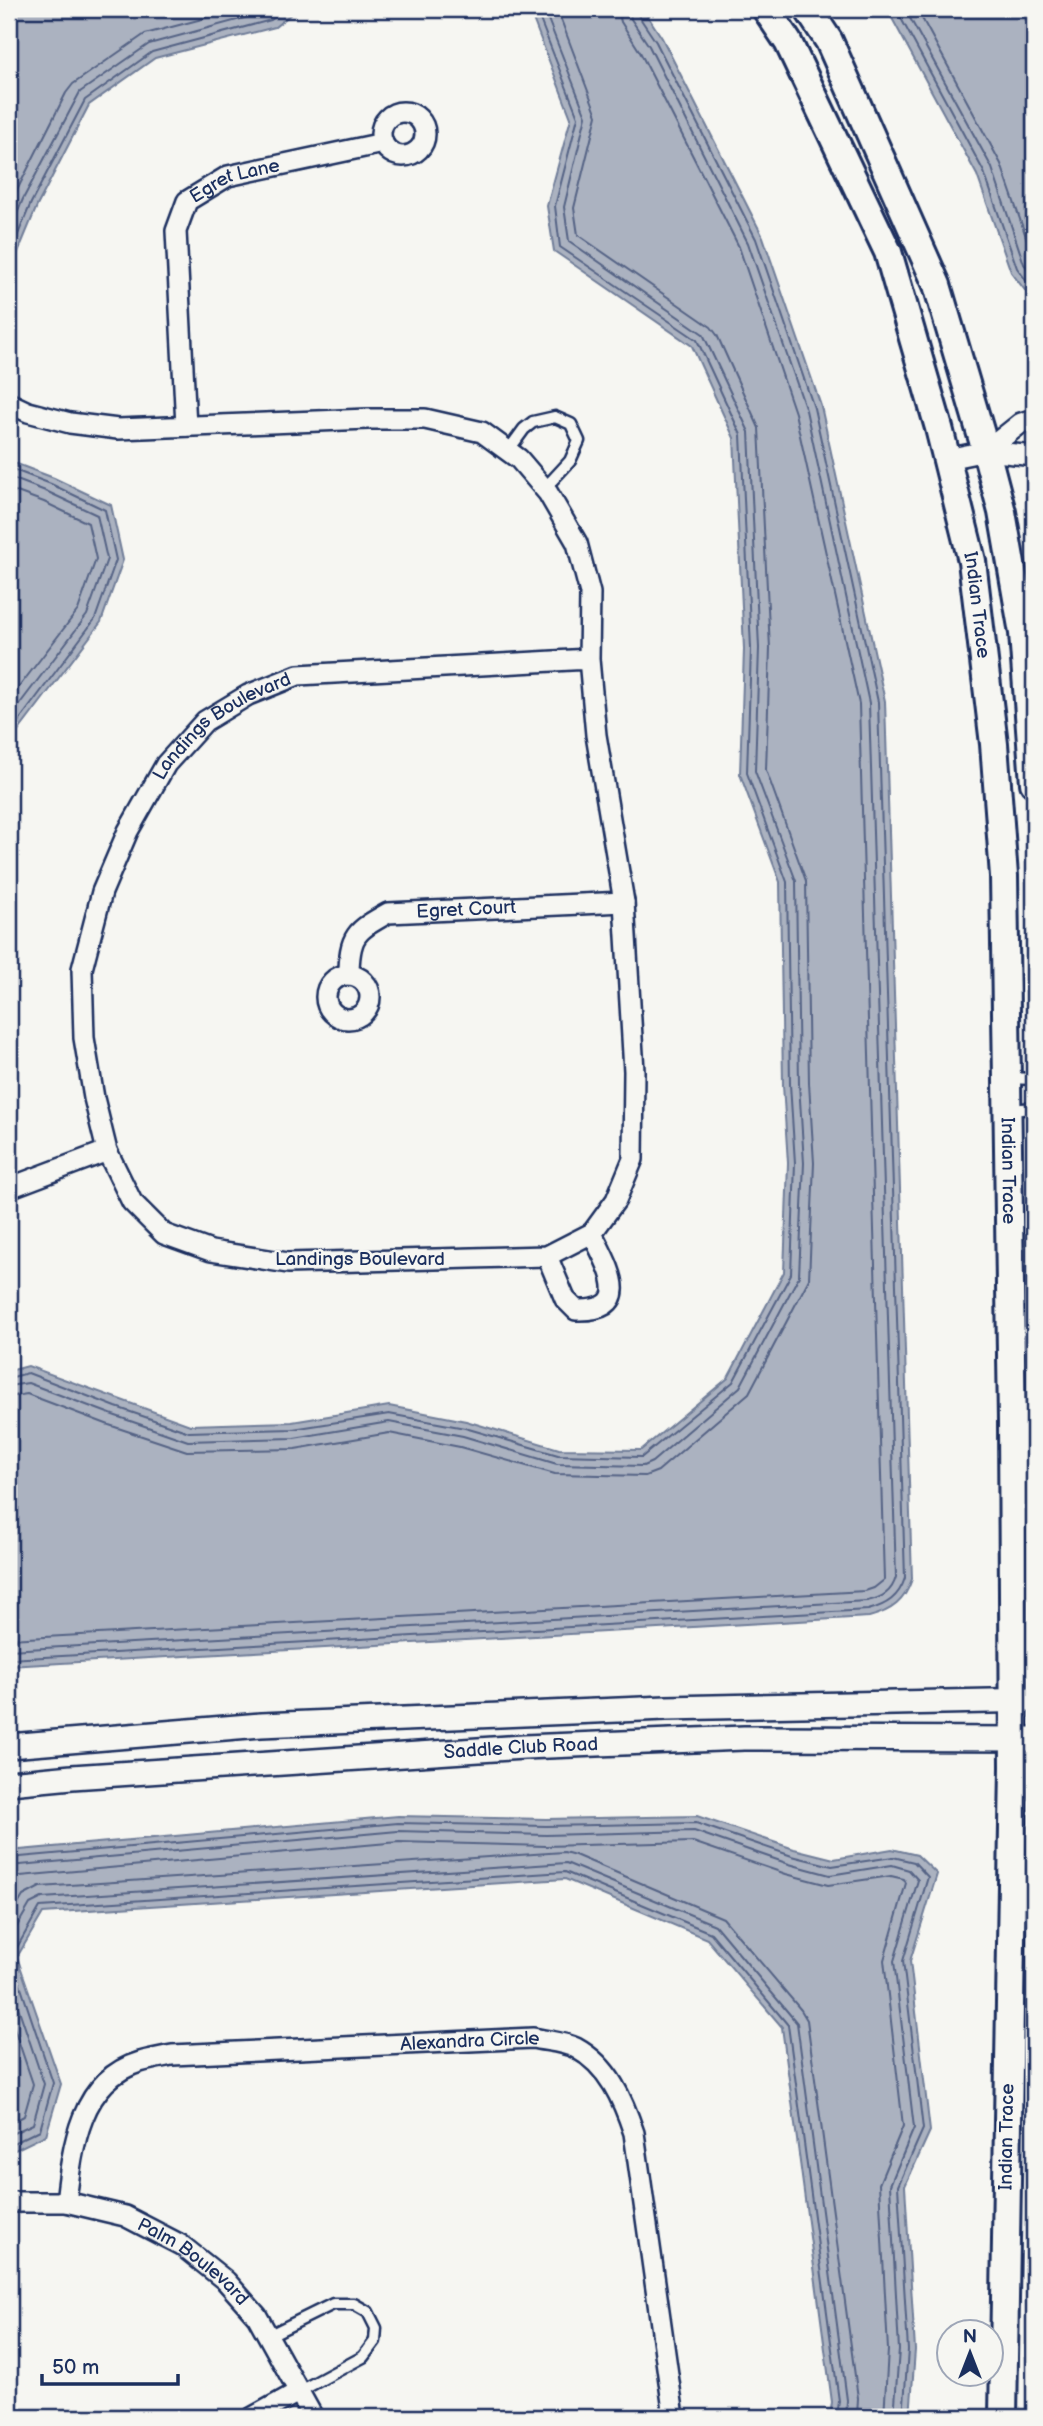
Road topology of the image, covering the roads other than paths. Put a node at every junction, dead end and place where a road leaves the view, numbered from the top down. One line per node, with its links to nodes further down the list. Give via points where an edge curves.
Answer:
1 (766, 9): 10 (main road, Indian Trace, via 788,42 888,252)
2 (808, 9): 8 (main road, Indian Trace, via 828,41 937,285)
3 (383, 143): 6 (street, Egret Lane, via 228,176 187,201 176,231)
4 (9, 403): 6 (street, Landings Boulevard, via 70,423 118,429)
5 (1034, 419): 8 (street, via 1021,423)
6 (186, 426): 7 (street, Landings Boulevard, via 425,419 482,432)
7 (508, 451): 11 (street, Landings Boulevard); 11 (lane, via 533,422 555,417 571,424 579,440 570,461)
8 (986, 452): 9 (street); 10 (street); 13 (main road, Indian Trace, via 1002,512 1023,633)
9 (1034, 456)
10 (947, 459): 16 (main road, Indian Trace, via 972,561 994,744 1004,876)
11 (545, 488): 12 (street, Landings Boulevard, via 578,543 590,593)
12 (589, 659): 14 (street, Landings Boulevard, via 596,735); 20 (street, Landings Boulevard, via 298,675 248,695 205,721 166,764 128,831 102,892 82,970 84,1038)
13 (1034, 783)
14 (624, 902): 15 (street, Egret Court, via 388,913 359,929 349,952); 22 (street, Landings Boulevard, via 634,1071 633,1159 616,1200)
15 (349, 975)
16 (1005, 1078): 17 (lane); 19 (main road, Indian Trace)
17 (1034, 1079)
18 (1034, 1108): 19 (lane)
19 (1006, 1110): 24 (main road, Indian Trace)
20 (107, 1151): 21 (street); 23 (street, Landings Boulevard, via 132,1202 164,1234 211,1251 288,1263)
21 (9, 1188)
22 (592, 1233): 23 (street, Landings Boulevard); 23 (street, via 613,1276 613,1293 606,1305 576,1310 565,1299)
23 (547, 1256)
24 (1023, 1700): 25 (main road, Indian Trace); 26 (street, Saddle Club Road, via 666,1708 275,1725)
25 (1023, 1739): 27 (street, Saddle Club Road, via 744,1738 524,1747); 35 (main road, Indian Trace)
26 (9, 1746)
27 (9, 1783)
28 (9, 2202): 29 (street, Palm Boulevard)
29 (66, 2202): 30 (street, Palm Boulevard, via 125,2216 181,2245 226,2281); 34 (street, Alexandra Circle, via 72,2149 84,2112 109,2079 138,2062 172,2055 533,2038 575,2047 601,2068 623,2099 634,2133)
30 (268, 2336): 31 (street, Palm Boulevard); 31 (lane, via 333,2304 354,2304 368,2312 376,2328 375,2341 363,2357)
31 (298, 2392): 32 (street); 33 (street, Palm Boulevard)
32 (253, 2417)
33 (313, 2417)
34 (674, 2417)
35 (1003, 2417)

